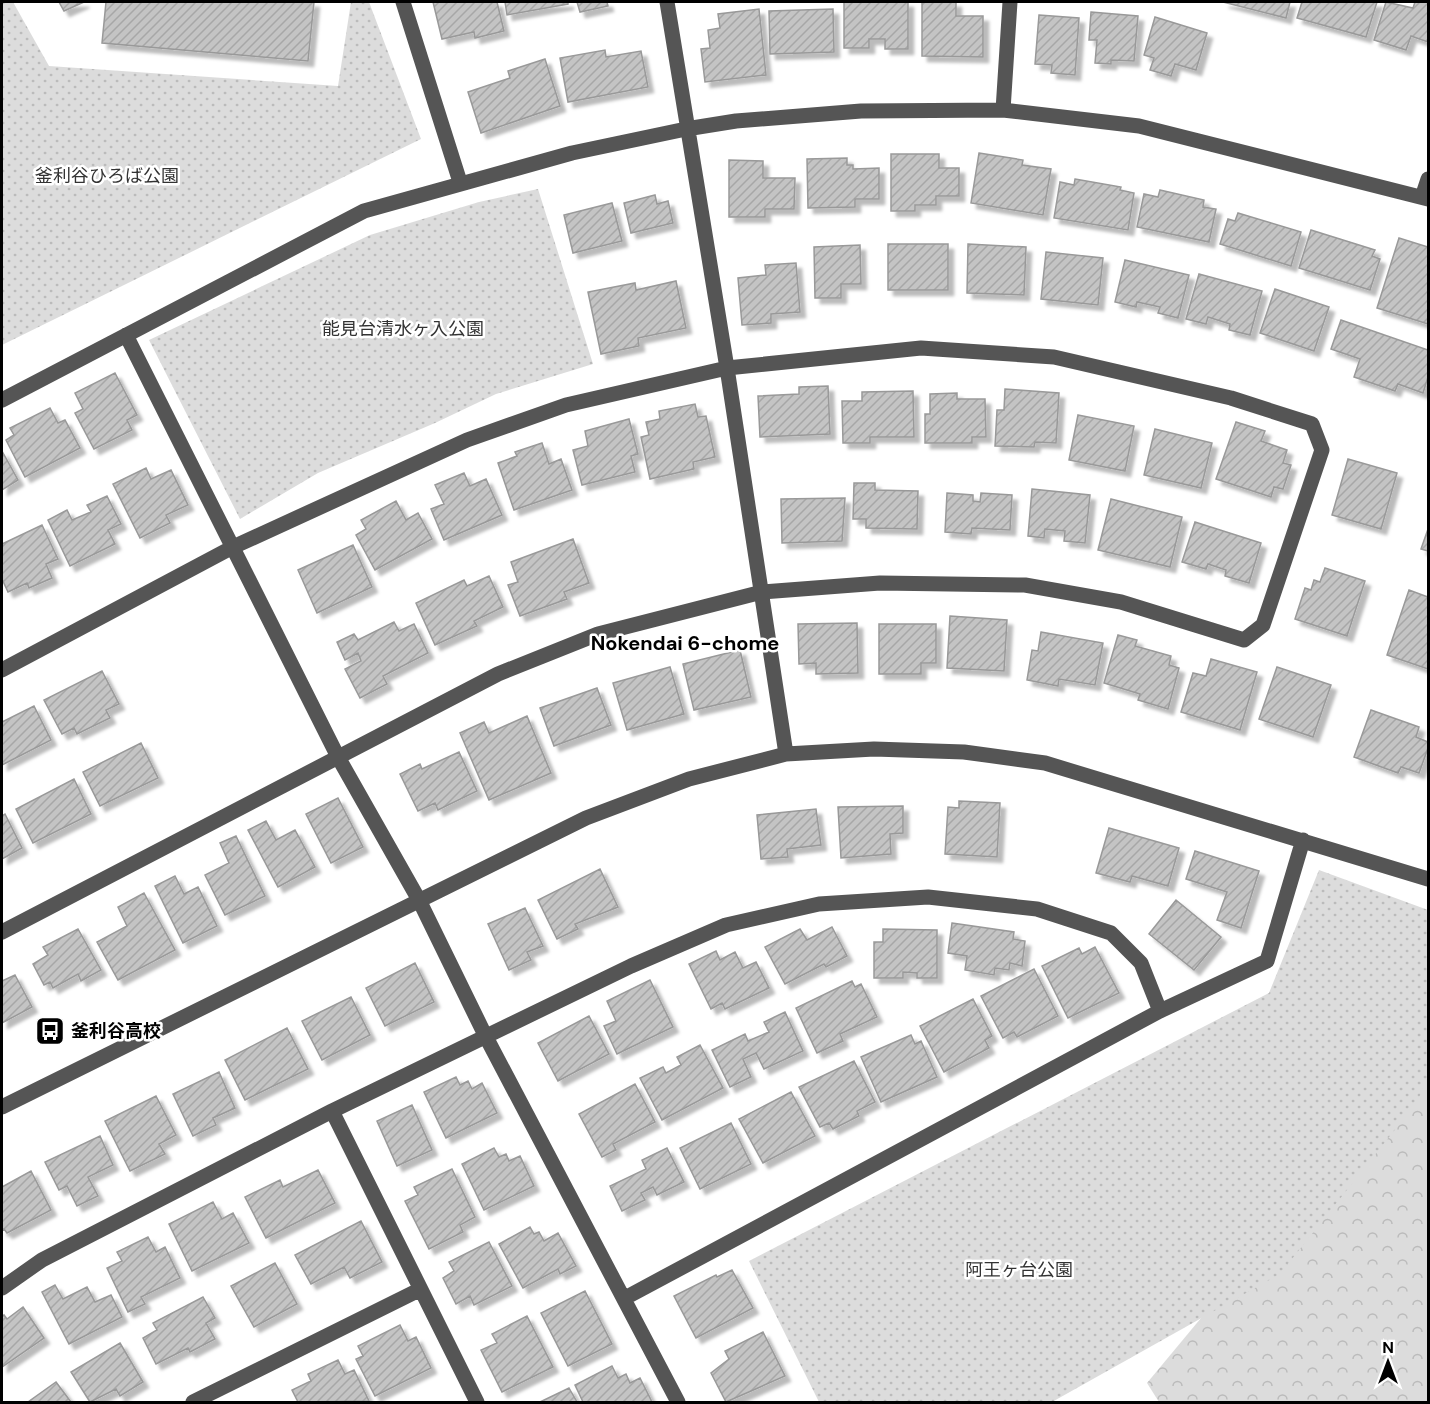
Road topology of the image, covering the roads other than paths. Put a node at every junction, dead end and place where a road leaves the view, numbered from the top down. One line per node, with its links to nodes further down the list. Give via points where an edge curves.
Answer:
1 (403, 2): 7 (street)
2 (667, 2): 5 (street)
3 (1010, 2): 4 (street)
4 (1003, 110): 5 (street, via 861,111); 8 (street, via 1139,126)
5 (686, 129): 7 (street); 10 (street)
6 (1428, 179): 8 (street)
7 (460, 182): 9 (street, via 364,211)
8 (1425, 198)
9 (126, 335): 11 (street); 12 (street)
10 (727, 368): 12 (street, via 566,405 467,440); 13 (street); 13 (street, via 921,348 1054,357 1232,398 1312,424 1322,450 1263,625 1244,640 1121,602 1025,585 880,583)
11 (2, 400)
12 (233, 547): 14 (street); 16 (street)
13 (762, 592): 15 (street); 16 (street, via 598,634 498,674)
14 (2, 670)
15 (786, 754): 17 (street, via 874,749 964,752 1045,763); 19 (street, via 690,779 586,818)
16 (338, 757): 19 (street); 20 (street)
17 (1303, 840): 18 (street); 21 (street, via 1267,962)
18 (1428, 879)
19 (418, 900): 22 (street); 23 (street)
20 (2, 932)
21 (1160, 1011): 22 (street, via 1141,963 1111,933 1037,909 928,897 819,904 726,925); 27 (street)
22 (485, 1035): 24 (street); 27 (street)
23 (2, 1107)
24 (332, 1111): 25 (street, via 42,1260); 26 (street)
25 (2, 1288)
26 (419, 1290): 28 (street); 29 (street)
27 (625, 1298): 30 (street)
28 (193, 1402)
29 (477, 1402)
30 (678, 1402)

